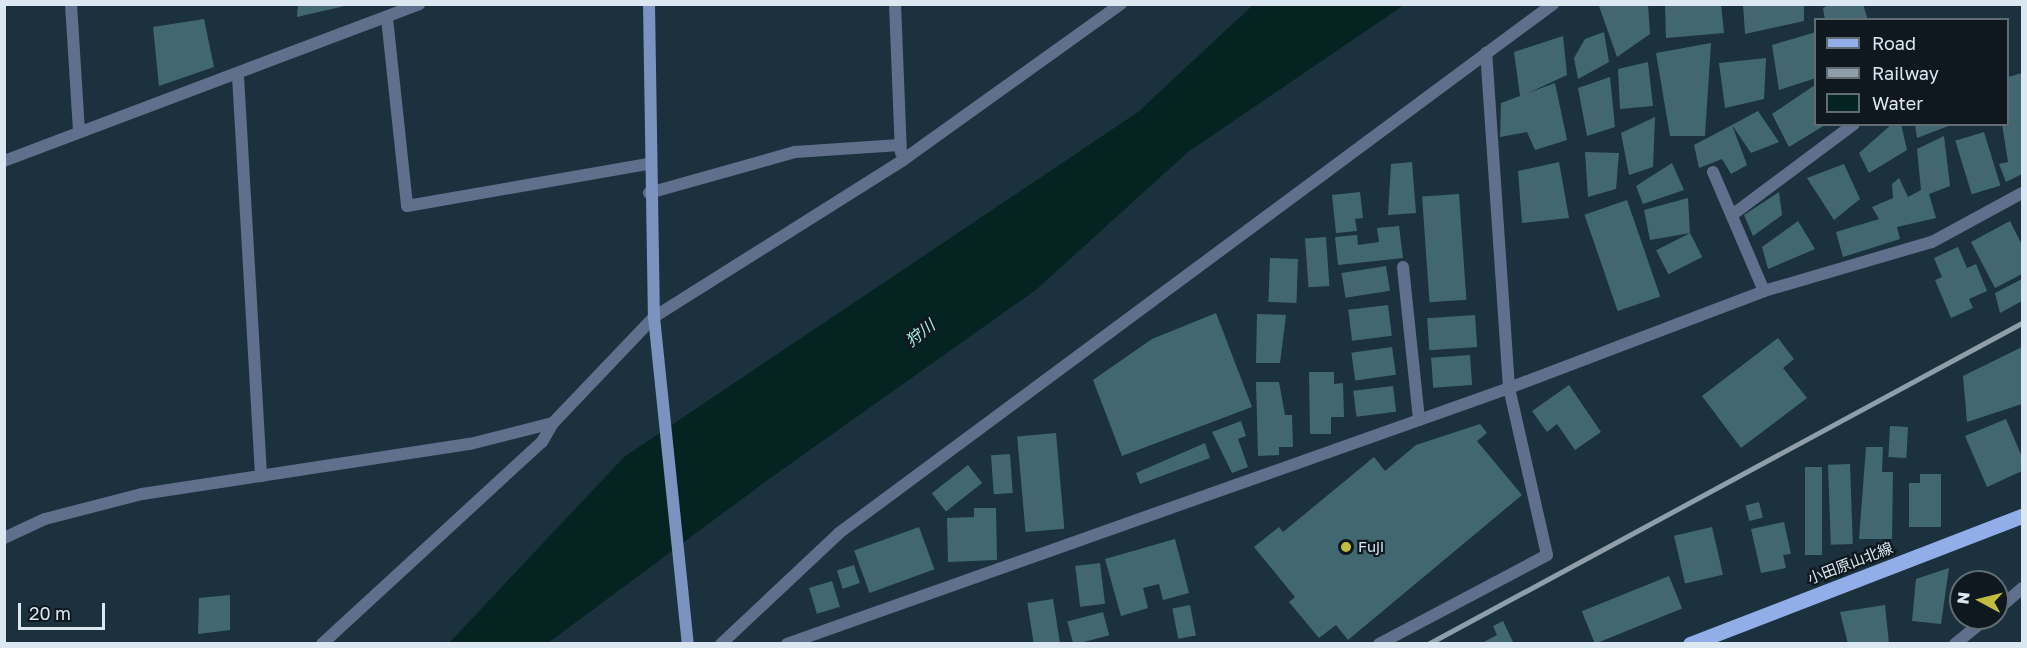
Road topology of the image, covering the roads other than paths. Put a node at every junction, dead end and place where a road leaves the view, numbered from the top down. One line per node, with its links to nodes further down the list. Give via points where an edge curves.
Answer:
1 (71, 4): 11 (street)
2 (419, 4): 7 (street)
3 (649, 4): 15 (street)
4 (896, 4): 12 (street)
5 (1121, 4): 13 (street)
6 (1553, 4): 8 (street)
7 (387, 18): 9 (street); 15 (street, via 407,206)
8 (1486, 53): 23 (street); 34 (street, via 839,533)
9 (238, 76): 11 (street); 26 (street)
10 (1851, 126): 19 (street)
11 (78, 132): 14 (street)
12 (900, 145): 13 (street); 17 (street, via 795,152)
13 (903, 160): 22 (street)
14 (4, 161)
15 (648, 164): 17 (street)
16 (1713, 172): 19 (street)
17 (649, 193): 22 (street)
18 (2022, 193): 21 (street, via 1932,242)
19 (1731, 215): 21 (street)
20 (1403, 267): 24 (street)
21 (1764, 291): 23 (street)
22 (654, 317): 25 (street); 33 (street)
23 (1509, 388): 24 (street); 36 (street, via 1547,555)
24 (1419, 420): 35 (street)
25 (553, 423): 26 (street, via 470,444); 32 (street, via 542,442)
26 (261, 476): 28 (street, via 142,494 45,519)
27 (2022, 516): 37 (main road, 小田原山北線)
28 (4, 538)
29 (2022, 588): 30 (street)
30 (2009, 599)
31 (1972, 630): 38 (street)
32 (322, 644)
33 (688, 644)
34 (721, 644)
35 (787, 644)
36 (1379, 644)
37 (1690, 644)
38 (1955, 644)

